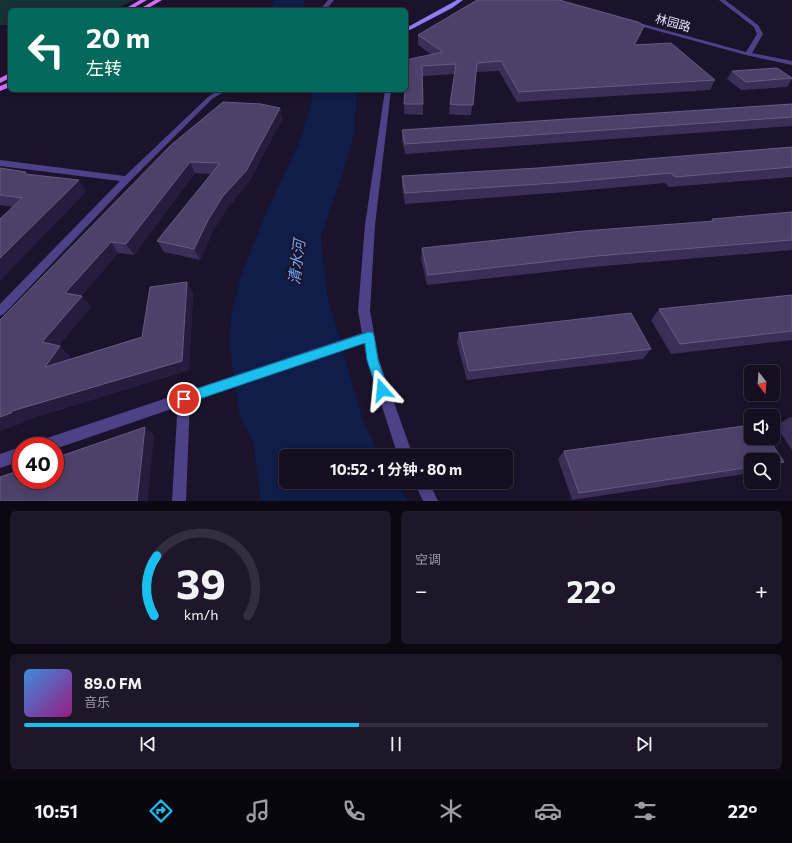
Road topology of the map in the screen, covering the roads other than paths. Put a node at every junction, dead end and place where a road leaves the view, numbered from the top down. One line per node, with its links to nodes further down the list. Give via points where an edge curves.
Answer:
1 (144, 0): 6 (main road)
2 (159, 0): 7 (main road)
3 (331, 0): 8 (street)
4 (460, 0): 10 (main road)
5 (722, 0): 11 (street, via 756,26 760,34)
6 (130, 8)
7 (145, 8)
8 (324, 8)
9 (624, 21): 11 (street, 林园路)
10 (408, 29)
11 (748, 54): 12 (street, 林园路)
12 (792, 63)
13 (220, 92): 16 (street, via 210,98)
14 (388, 92): 18 (street, via 370,225 364,311)
15 (0, 163): 16 (street)
16 (126, 179): 17 (street)
17 (0, 312)
18 (369, 336): 19 (street); 21 (street, via 373,360)
19 (184, 399): 20 (street); 25 (street)
20 (64, 439)
21 (402, 449)
22 (12, 457): 23 (street)
23 (0, 461)
24 (425, 489): 26 (street)
25 (179, 501)
26 (431, 501)

